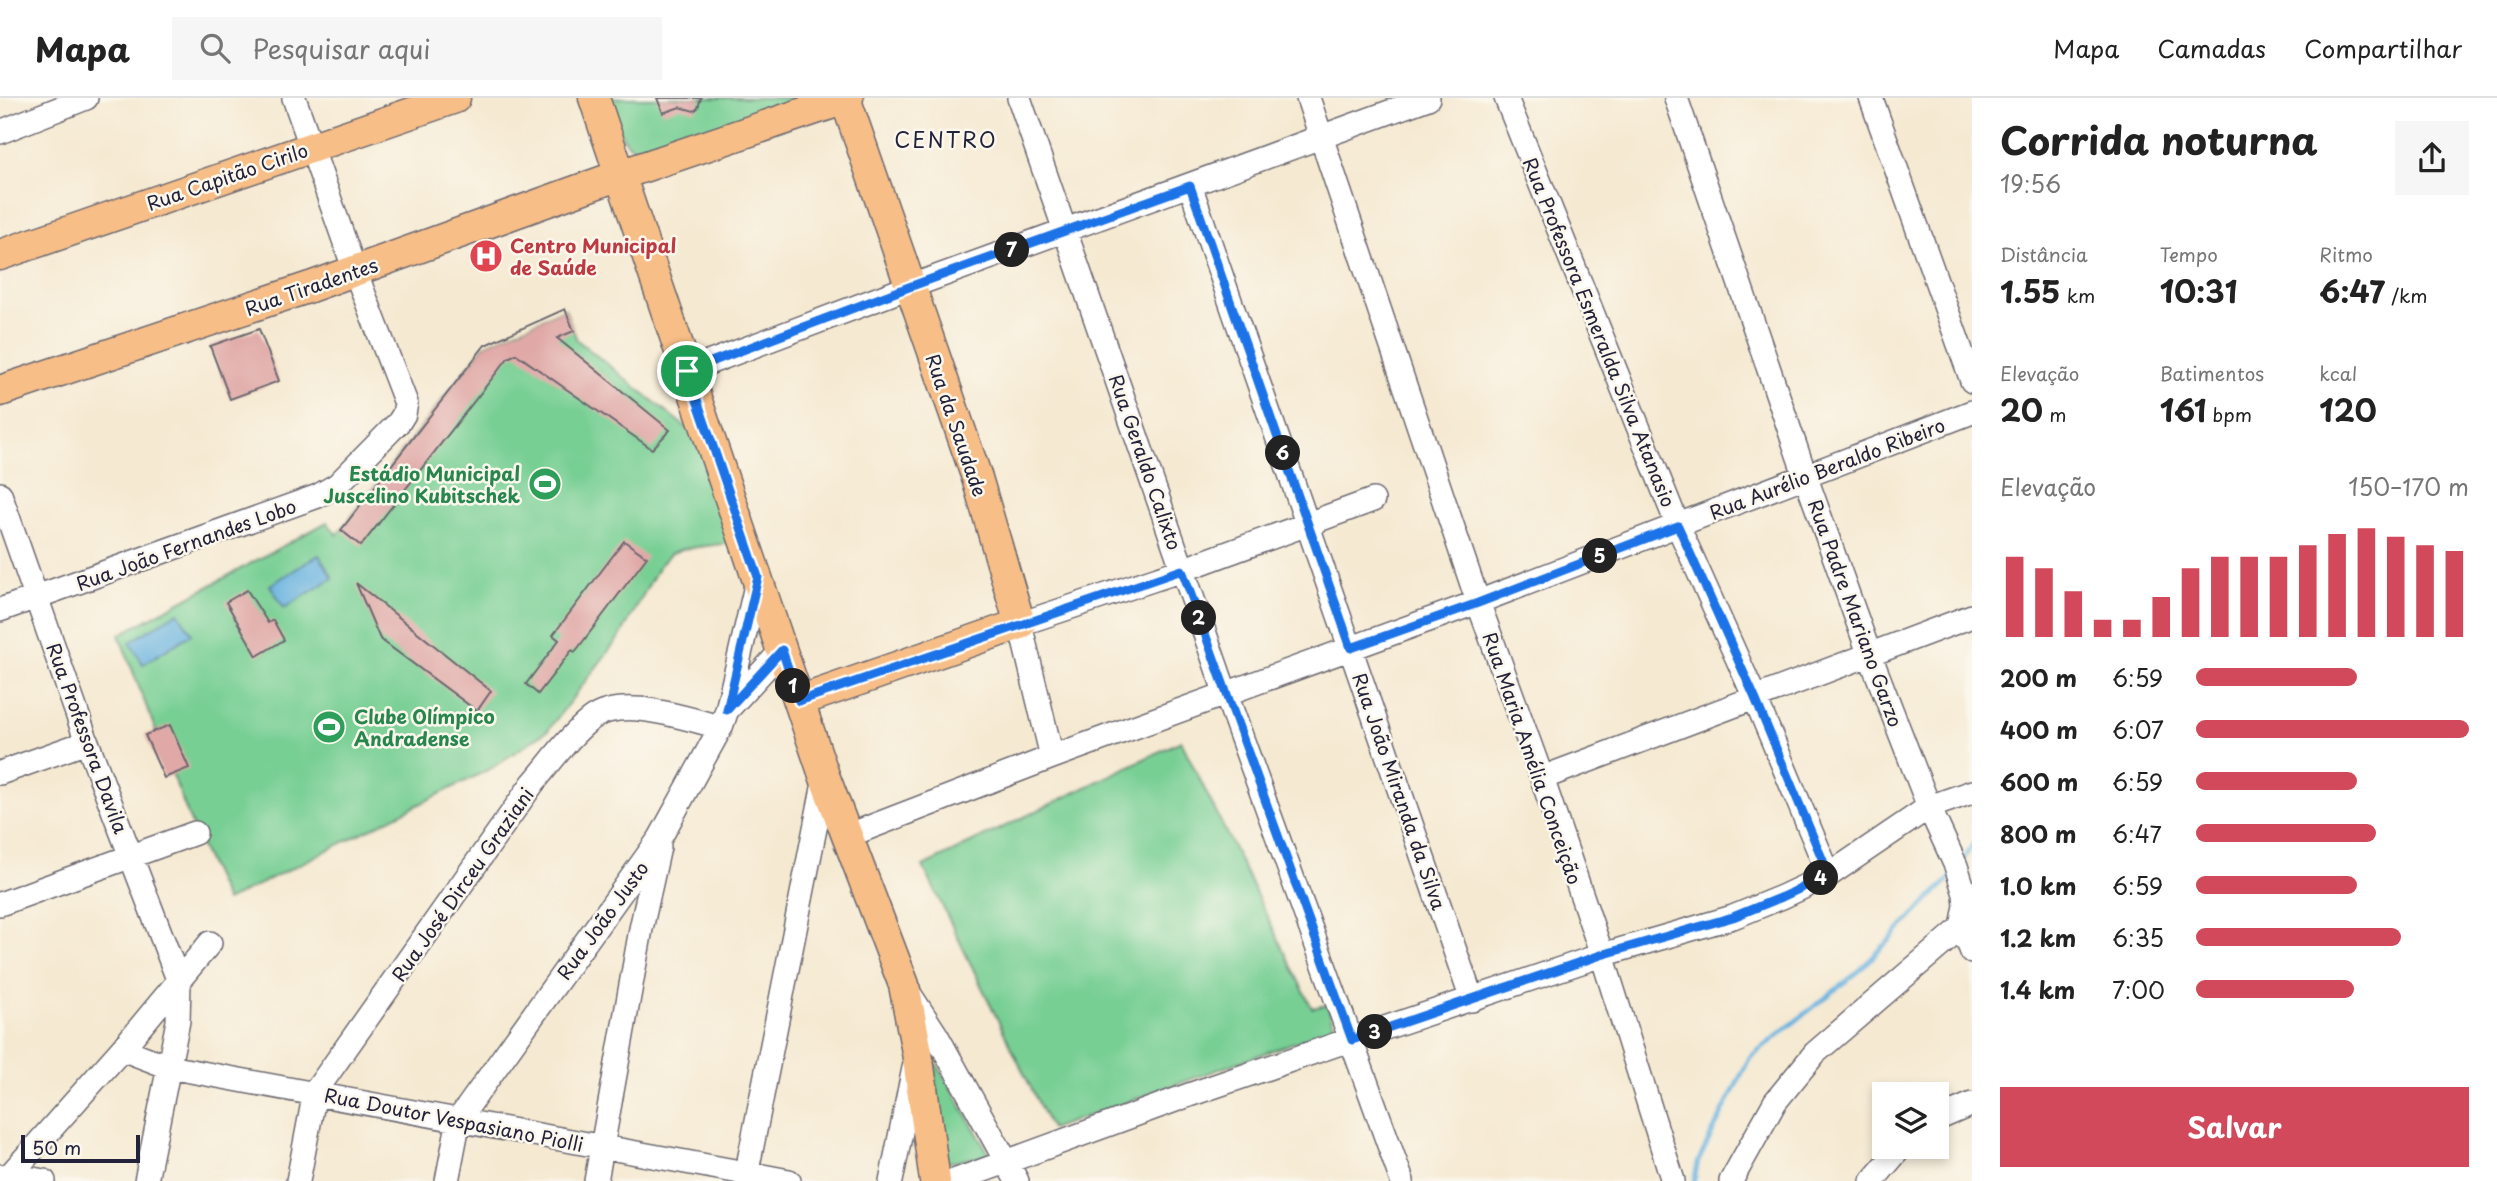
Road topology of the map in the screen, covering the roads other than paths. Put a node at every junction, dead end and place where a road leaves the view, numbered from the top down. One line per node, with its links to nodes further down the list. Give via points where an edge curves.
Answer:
1 (86, 98): 12 (street)
2 (294, 98): 14 (street)
3 (455, 98): 14 (main road, Rua Capitão Cirilo)
4 (594, 98): 15 (main road)
5 (846, 98): 15 (main road, Rua Tiradentes); 20 (main road, Rua da Saudade)
6 (1019, 98): 17 (street, Rua Geraldo Calixto)
7 (1308, 98): 13 (street, Rua Maria Amélia Conceição)
8 (1428, 98): 13 (street)
9 (1506, 98): 29 (street, Rua Professora Esmeralda Silva Atanasio)
10 (1676, 98): 25 (street, Rua Padre Mariano Garzo)
11 (1871, 98): 22 (street)
12 (0, 132)
13 (1321, 137): 16 (street); 33 (street, Rua Maria Amélia Conceição)
14 (311, 147): 18 (main road, Rua Capitão Cirilo); 19 (street)
15 (620, 175): 19 (main road, Rua Tiradentes); 21 (main road)
16 (1190, 186): 17 (street); 28 (street, Rua João Miranda da Silva)
17 (1066, 230): 20 (street); 30 (street, Rua Geraldo Calixto)
18 (0, 255)
19 (355, 271): 23 (main road, Rua Tiradentes); 32 (street, Rua João Fernandes Lobo, via 406,403 399,422 329,491)
20 (909, 287): 21 (street); 36 (main road, Rua da Saudade, via 977,478)
21 (687, 371): 31 (main road)
22 (1972, 381)
23 (0, 391)
24 (1972, 412): 25 (street, Rua Aurélio Beraldo Ribeiro)
25 (1805, 475): 29 (street, Rua Aurélio Beraldo Ribeiro); 39 (street, Rua Padre Mariano Garzo)
26 (0, 494): 32 (street, Rua Professora Davila)
27 (1373, 500): 28 (street)
28 (1307, 524): 30 (street); 37 (street, Rua João Miranda da Silva)
29 (1678, 526): 33 (street, Rua Aurélio Beraldo Ribeiro); 41 (street, Rua Professora Esmeralda Silva Atanasio)
30 (1182, 570): 36 (street); 40 (street, Rua Geraldo Calixto)
31 (758, 577): 38 (main road); 43 (street)
32 (38, 597): 34 (street, Rua João Fernandes Lobo); 44 (street, Rua Professora Davila)
33 (1478, 603): 37 (street, Rua Aurélio Beraldo Ribeiro); 48 (street, Rua Maria Amélia Conceição)
34 (0, 610)
35 (1972, 616): 39 (street)
36 (1020, 624): 42 (main road); 45 (street, Rua da Saudade)
37 (1351, 648): 40 (street, Rua Aurélio Beraldo Ribeiro); 65 (street, Rua João Miranda da Silva)
38 (782, 650): 42 (main road); 43 (street)
39 (1869, 653): 41 (street); 50 (street, Rua Padre Mariano Garzo)
40 (1227, 695): 45 (street, Rua Aurélio Beraldo Ribeiro); 67 (street, Rua Geraldo Calixto)
41 (1755, 698): 48 (street); 55 (street, Rua Professora Esmeralda Silva Atanasio)
42 (799, 701): 47 (main road)
43 (724, 719): 53 (street, Rua João Justo); 71 (street, Rua José Dirceu Graziani, via 631,707 593,718 533,783)
44 (87, 742): 46 (street); 54 (street, Rua Professora Davila)
45 (1052, 757): 52 (street, Rua Aurélio Beraldo Ribeiro)
46 (0, 773)
47 (825, 778): 52 (main road); 79 (street)
48 (1542, 778): 62 (street, Rua Maria Amélia Conceição)
49 (1972, 792): 50 (street)
50 (1929, 807): 55 (street); 58 (street, Rua Padre Mariano Garzo, via 1965,894)
51 (195, 833): 54 (street)
52 (847, 836): 64 (main road)
53 (660, 838): 57 (street, Rua João Justo); 59 (street)
54 (131, 858): 56 (street); 63 (street, Rua Professora Davila)
55 (1829, 875): 62 (street, via 1733,917)
56 (0, 904)
57 (607, 914): 59 (street); 74 (street, Rua João Justo)
58 (1962, 927): 61 (street); 92 (street, via 1815,1053 1775,1102)
59 (641, 929): 75 (street)
60 (210, 943): 63 (street)
61 (1972, 952)
62 (1601, 955): 65 (street); 91 (street, Rua Maria Amélia Conceição)
63 (178, 982): 68 (street); 70 (street, via 178,1021)
64 (904, 985): 66 (street); 69 (main road)
65 (1472, 1000): 67 (street)
66 (928, 1023): 69 (street); 77 (street)
67 (1352, 1040): 77 (street); 80 (street, Rua Geraldo Calixto)
68 (122, 1049): 70 (street, Rua Doutor Vespasiano Piolli); 78 (street)
69 (918, 1052): 87 (street); 88 (main road)
70 (169, 1067): 71 (street, Rua Doutor Vespasiano Piolli); 82 (street)
71 (315, 1092): 74 (street, Rua Doutor Vespasiano Piolli); 83 (street, Rua José Dirceu Graziani)
72 (1972, 1104): 73 (street)
73 (1949, 1114)
74 (459, 1119): 75 (street, Rua Doutor Vespasiano Piolli); 84 (street)
75 (603, 1147): 79 (street, Rua Doutor Vespasiano Piolli); 85 (street)
76 (1891, 1159): 93 (street)
77 (1006, 1161): 89 (street); 90 (street)
78 (3, 1173): 81 (street)
79 (746, 1177): 86 (street, Rua Doutor Vespasiano Piolli)
80 (1395, 1179)
81 (44, 1181)
82 (146, 1181)
83 (298, 1181)
84 (447, 1181)
85 (596, 1181)
86 (789, 1181)
87 (891, 1181)
88 (935, 1181)
89 (954, 1181)
90 (1017, 1181)
91 (1673, 1181)
92 (1731, 1181)
93 (1872, 1181)

